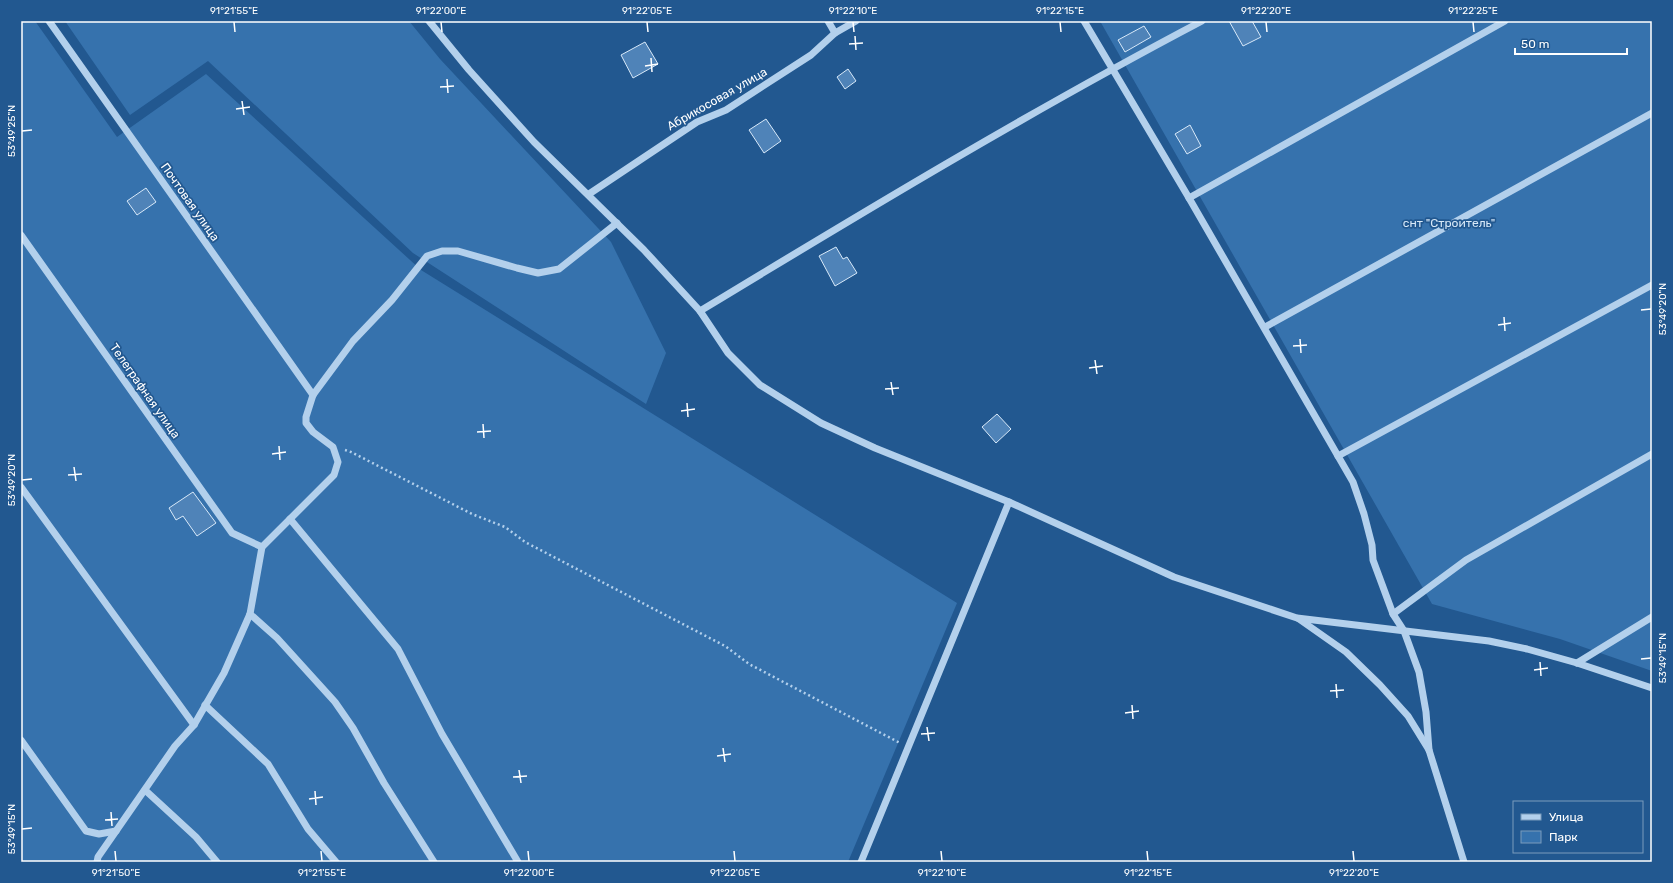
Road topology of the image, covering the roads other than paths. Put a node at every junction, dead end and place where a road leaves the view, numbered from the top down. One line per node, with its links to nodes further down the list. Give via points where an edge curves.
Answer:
1 (49, 21): 18 (street, Почтовая улица)
2 (429, 21): 11 (street, via 468,70 534,142)
3 (828, 21): 8 (street)
4 (856, 21): 8 (street, Абрикосовая улица)
5 (1084, 21): 9 (street)
6 (1202, 21): 9 (street)
7 (1505, 21): 12 (street)
8 (836, 33): 11 (street, Абрикосовая улица, via 811,55 726,110 697,122)
9 (1111, 69): 12 (street); 16 (street, via 893,194)
10 (1652, 113): 17 (street)
11 (589, 194): 13 (street)
12 (1189, 198): 17 (street)
13 (617, 223): 16 (street); 18 (street, via 559,269 538,273 458,251 442,250 427,256 392,300 353,341)
14 (21, 235): 24 (street, Телеграфная улица, via 232,533)
15 (1652, 286): 20 (street)
16 (700, 311): 22 (street, via 728,352 760,385 822,423 875,448)
17 (1265, 327): 20 (street)
18 (313, 395): 23 (street, via 306,423 313,432 333,447 338,462 334,475)
19 (1652, 454): 26 (street, via 1466,560)
20 (1338, 456): 26 (street, via 1353,482 1366,520 1374,560)
21 (21, 487): 33 (street)
22 (1009, 502): 28 (street, via 1174,577); 43 (street)
23 (290, 519): 24 (street); 42 (street, via 398,650 442,734)
24 (262, 548): 25 (street)
25 (250, 614): 32 (street, via 224,673); 41 (street, via 277,638 335,702)
26 (1393, 614): 29 (street)
27 (1652, 617): 30 (street)
28 (1297, 618): 29 (street); 35 (street, via 1346,652 1380,685 1408,716)
29 (1404, 631): 30 (street, via 1489,641); 35 (street, via 1419,672)
30 (1577, 663): 31 (street)
31 (1652, 688)
32 (205, 705): 33 (street); 40 (street, via 268,764 308,829)
33 (194, 725): 36 (street, via 175,746)
34 (21, 740): 37 (street, via 86,831 99,834)
35 (1429, 750): 44 (street)
36 (145, 790): 37 (street); 39 (street, via 196,837)
37 (116, 831): 38 (street)
38 (97, 862)
39 (217, 862)
40 (336, 862)
41 (434, 862)
42 (518, 862)
43 (861, 862)
44 (1464, 862)

